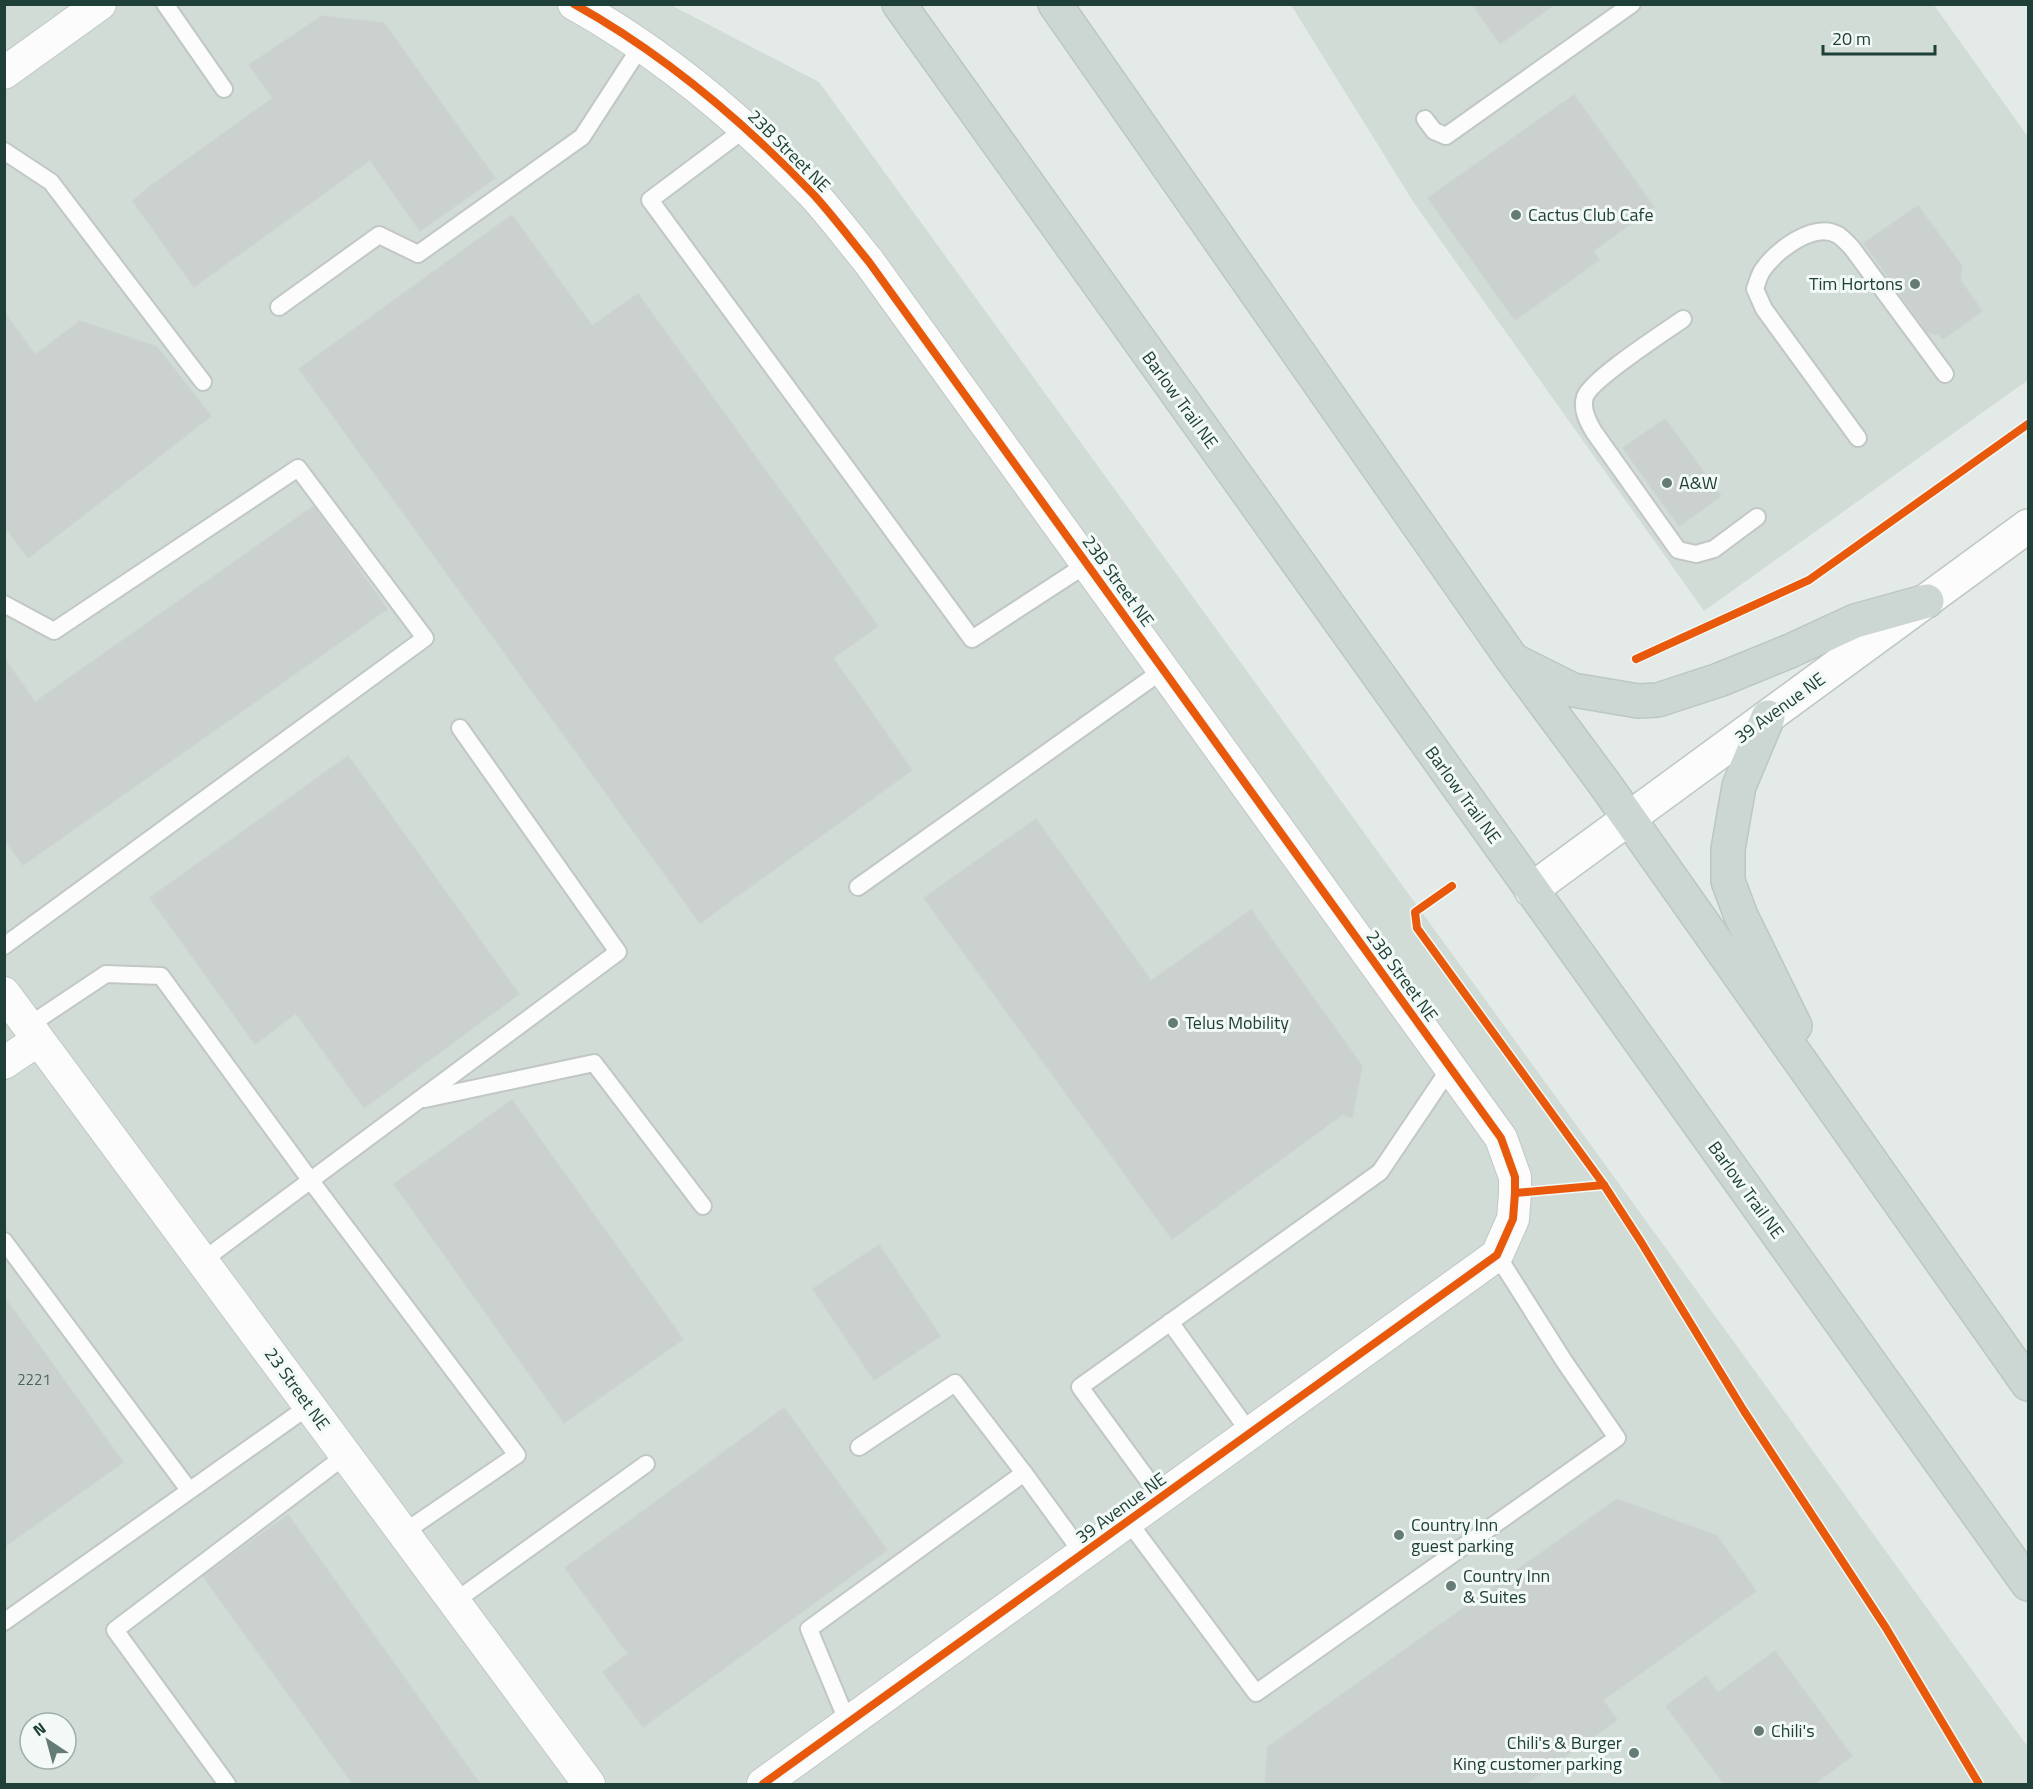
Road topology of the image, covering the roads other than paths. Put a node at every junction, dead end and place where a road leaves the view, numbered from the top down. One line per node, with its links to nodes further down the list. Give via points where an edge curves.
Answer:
1 (100, 4): 8 (street)
2 (165, 4): 9 (lane)
3 (574, 4): 7 (street, 23B Street NE)
4 (899, 4): 29 (main road, Barlow Trail NE)
5 (1055, 4): 23 (main road)
6 (1632, 4): 10 (lane, via 1446,136 1434,131)
7 (641, 46): 11 (street, 23B Street NE); 13 (lane, via 582,137 418,254 379,235)
8 (4, 73)
9 (224, 89)
10 (1425, 119)
11 (746, 128): 20 (street, 23B Street NE, via 815,196 869,262); 20 (lane, via 650,200 972,639)
12 (4, 151): 16 (lane, via 51,182)
13 (279, 307)
14 (1683, 319): 18 (lane, via 1597,381 1585,397 1585,415 1678,549 1696,554 1714,549)
15 (1946, 374): 17 (lane, via 1852,248 1838,235 1820,230 1776,254 1755,288 1764,309)
16 (203, 382)
17 (1858, 438)
18 (1757, 517)
19 (2028, 526): 21 (street, 39 Avenue NE)
20 (1087, 564): 24 (street, 23B Street NE)
21 (1927, 600): 23 (main road, via 1854,621 1719,680 1658,700 1638,701 1574,690); 25 (street, 39 Avenue NE)
22 (4, 604): 30 (lane, via 54,631 298,468 425,638)
23 (1512, 659): 27 (main road)
24 (1163, 670): 28 (lane); 34 (street, 23B Street NE)
25 (1768, 717): 27 (street, 39 Avenue NE); 36 (main road, via 1739,786 1728,849 1728,881 1741,916)
26 (460, 728): 35 (lane, via 618,952)
27 (1629, 818): 29 (street, 39 Avenue NE); 36 (main road)
28 (858, 887)
29 (1531, 890): 42 (main road, Barlow Trail NE)
30 (4, 946)
31 (4, 993): 32 (street, 23 Street NE)
32 (33, 1033): 33 (street); 37 (lane, via 106,974 161,976); 41 (street, 23 Street NE)
33 (4, 1063)
34 (1450, 1068): 40 (street, 23B Street NE, via 1501,1138 1515,1177 1513,1219); 43 (lane, via 1380,1172)
35 (418, 1101): 37 (lane); 38 (lane, via 594,1063)
36 (1839, 1116): 44 (main road)
37 (311, 1181): 41 (lane); 54 (lane, via 517,1455)
38 (703, 1206)
39 (4, 1241): 51 (lane)
40 (1497, 1255): 46 (street, 39 Avenue NE); 53 (lane, via 1617,1438 1256,1694)
41 (202, 1261): 45 (street, 23 Street NE)
42 (1835, 1314): 55 (main road); 57 (main road, Barlow Trail NE)
43 (1170, 1322): 46 (lane); 52 (lane, via 1080,1387)
44 (2028, 1384)
45 (309, 1406): 48 (street, 23 Street NE); 51 (lane)
46 (1250, 1433): 52 (street, 39 Avenue NE)
47 (860, 1447): 50 (lane, via 956,1383)
48 (346, 1455): 54 (street, 23 Street NE); 61 (lane, via 115,1630)
49 (646, 1464): 58 (lane)
50 (1024, 1473): 56 (lane); 60 (lane, via 809,1629)
51 (189, 1490): 59 (lane)
52 (1161, 1498): 53 (street, 39 Avenue NE)
53 (1128, 1521): 56 (street, 39 Avenue NE)
54 (404, 1533): 58 (street, 23 Street NE)
55 (2028, 1545)
56 (1083, 1554): 60 (street, 39 Avenue NE)
57 (2028, 1584)
58 (454, 1602): 62 (street, 23 Street NE)
59 (4, 1622)
60 (848, 1723): 63 (street, 39 Avenue NE)
61 (227, 1785)
62 (590, 1785)
63 (763, 1785)

